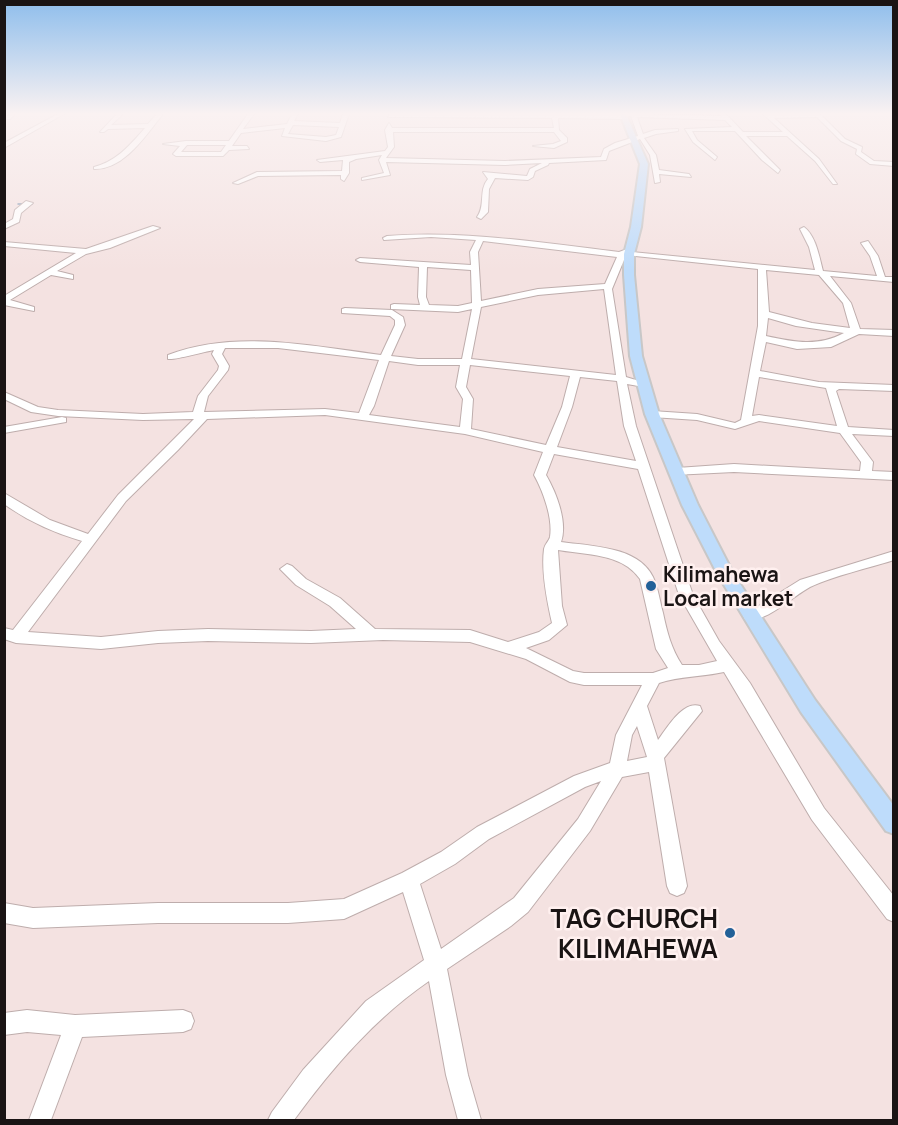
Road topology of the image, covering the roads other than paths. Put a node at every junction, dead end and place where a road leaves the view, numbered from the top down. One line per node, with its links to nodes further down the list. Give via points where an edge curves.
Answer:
1 (104, 166): 10 (street)
2 (345, 166): 13 (street)
3 (386, 166): 16 (street, via 388,174)
4 (480, 166): 14 (street)
5 (540, 166): 14 (street, via 528,178)
6 (644, 166): 31 (main road, via 636,228)
7 (656, 166): 11 (street)
8 (773, 166): 12 (street)
9 (822, 166): 20 (street)
10 (96, 168)
11 (657, 171): 15 (street); 18 (street)
12 (778, 171)
13 (346, 173): 17 (street, via 343,180); 19 (street, via 257,174)
14 (490, 176): 22 (street, via 483,196 486,210)
15 (689, 176)
16 (364, 179)
17 (324, 182)
18 (657, 182)
19 (236, 183)
20 (835, 183)
21 (28, 204): 23 (street, via 18,212 16,220)
22 (481, 217)
23 (4, 227)
24 (156, 228): 30 (street)
25 (804, 229): 38 (street)
26 (387, 238): 27 (street)
27 (481, 238): 31 (street); 34 (street, via 474,252)
28 (865, 243): 40 (street)
29 (4, 244): 30 (street)
30 (86, 251): 37 (street)
31 (627, 253): 36 (street); 42 (street, via 614,270); 60 (main road, via 636,356)
32 (407, 258): 34 (street)
33 (360, 260): 35 (street)
34 (474, 265): 35 (street); 44 (street)
35 (423, 266): 47 (street)
36 (762, 266): 38 (street); 49 (street)
37 (49, 272): 39 (street); 43 (street)
38 (819, 272): 40 (street); 50 (street, via 848,303)
39 (70, 277)
40 (882, 279): 41 (street)
41 (894, 280)
42 (609, 286): 44 (street, via 538,292); 59 (street)
43 (4, 301): 46 (street)
44 (477, 305): 47 (street); 56 (street)
45 (394, 307): 47 (street)
46 (31, 309)
47 (425, 309)
48 (345, 311): 55 (street, via 383,312 399,317 400,325)
49 (764, 313): 50 (street, via 826,330); 52 (street)
50 (855, 332): 51 (street); 52 (street, via 831,344 797,346)
51 (894, 333)
52 (761, 339): 58 (street)
53 (220, 346): 54 (street); 55 (street, via 278,345); 66 (street, via 217,354 223,370 203,396)
54 (171, 357)
55 (385, 357): 56 (street, via 418,362); 67 (street, via 378,385)
56 (468, 362): 57 (street); 71 (street, via 461,387 468,399)
57 (576, 374): 59 (street); 73 (street)
58 (753, 374): 61 (street); 68 (street)
59 (623, 380): 60 (street); 74 (street, via 630,426)
60 (644, 384): 64 (main road)
61 (837, 386): 62 (street); 70 (street, via 830,390)
62 (894, 388)
63 (4, 395): 65 (street, via 35,410)
64 (652, 414): 68 (street, via 682,415 735,426); 75 (main road)
65 (91, 415): 66 (street); 69 (street)
66 (201, 416): 67 (street, via 325,412); 79 (street, via 132,487)
67 (362, 418): 71 (street)
68 (746, 420): 70 (street, via 759,418)
69 (4, 430)
70 (844, 430): 72 (street); 76 (street, via 867,462)
71 (465, 431): 73 (street)
72 (894, 433)
73 (551, 449): 74 (street); 80 (street, via 540,475 556,514 556,539)
74 (644, 467): 87 (street, via 686,595)
75 (677, 472): 76 (street, via 734,468); 83 (main road, via 710,547)
76 (866, 474): 77 (street)
77 (894, 476)
78 (4, 497): 79 (street, via 35,519)
79 (92, 540): 85 (street)
80 (552, 545): 86 (street, via 550,562 560,624 544,636); 88 (street, via 612,553 643,571 664,649)
81 (894, 555): 83 (street, via 805,584)
82 (286, 569): 84 (street, via 335,602)
83 (750, 615): 94 (main road, via 808,706)
84 (371, 634): 85 (street, via 179,636 101,643); 86 (street, via 470,636)
85 (8, 636)
86 (508, 648): 89 (street, via 584,679)
87 (728, 665): 88 (street); 97 (street, via 818,814)
88 (678, 671): 89 (street)
89 (653, 679): 90 (street, via 646,687)
90 (640, 708): 92 (street); 93 (street, via 624,735)
91 (694, 711): 92 (street, via 681,722)
92 (656, 760): 93 (street); 96 (street)
93 (618, 770): 95 (street, via 580,781 483,833); 99 (street, via 584,825 521,904)
94 (894, 824)
95 (409, 880): 98 (street, via 344,909 33,918); 99 (street)
96 (677, 885)
97 (894, 912)
98 (4, 913)
99 (436, 964): 104 (street, via 374,1009 311,1078); 105 (street, via 455,1066)
100 (183, 1021): 102 (street)
101 (4, 1024): 102 (street, via 27,1021)
102 (75, 1026): 103 (street)
103 (40, 1120)
104 (280, 1120)
105 (470, 1120)

